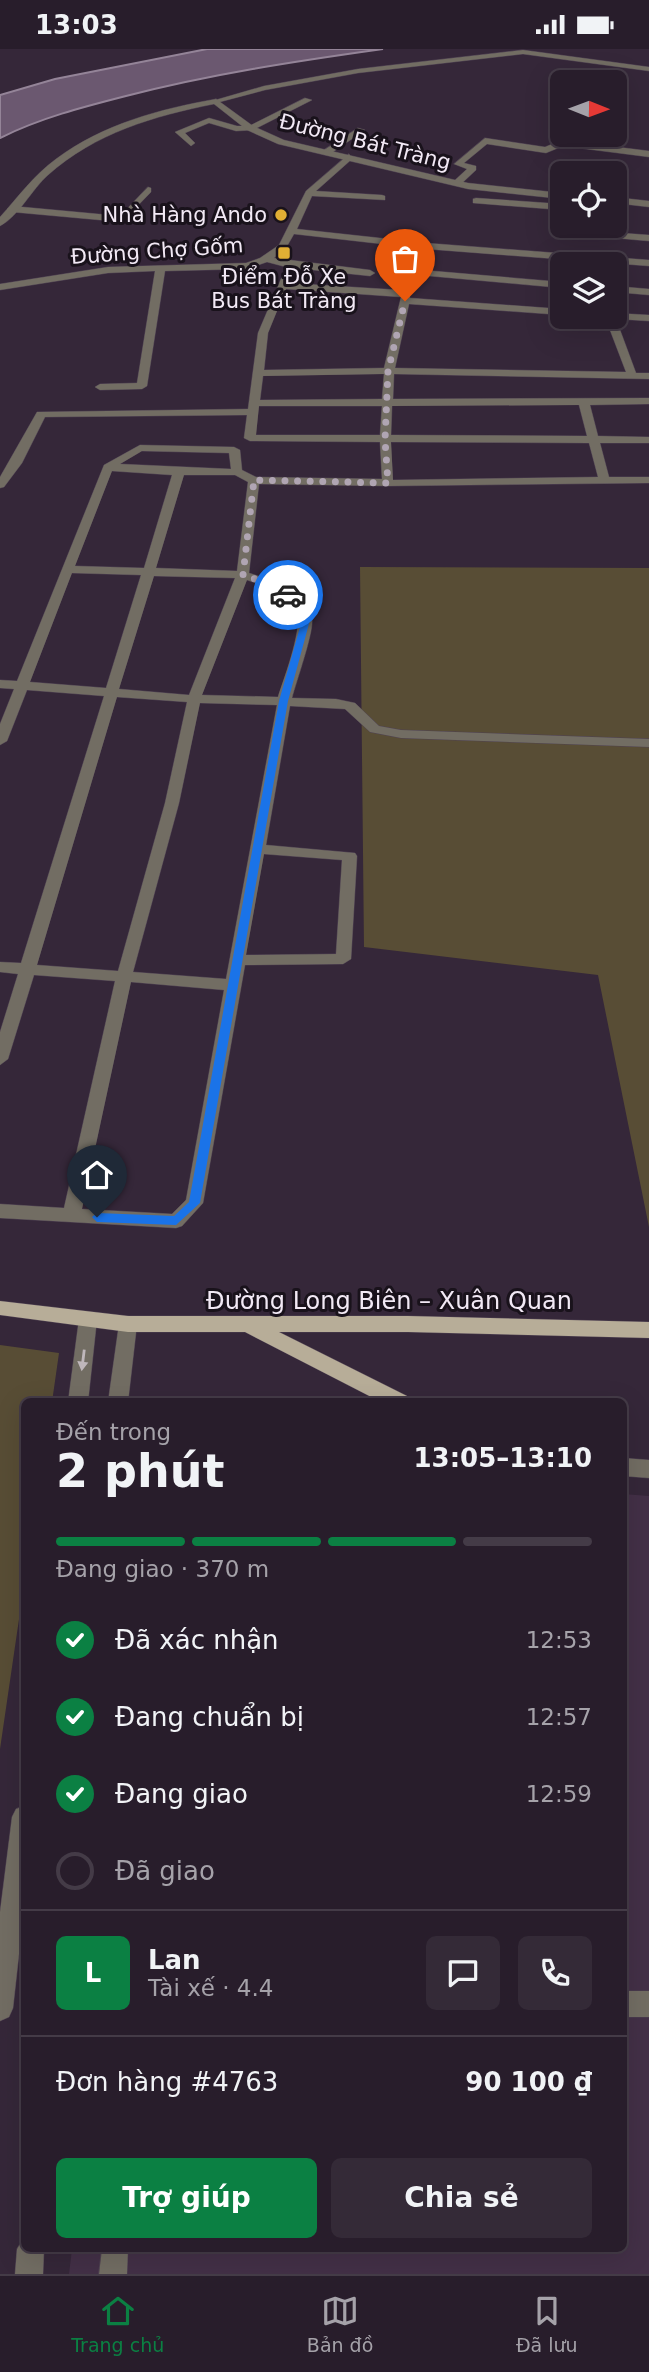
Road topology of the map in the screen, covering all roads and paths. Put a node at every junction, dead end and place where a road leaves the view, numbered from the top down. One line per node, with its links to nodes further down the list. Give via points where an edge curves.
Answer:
1 (649, 69): 3 (street, via 523,52 358,71)
2 (308, 100): 4 (street)
3 (216, 101): 4 (street, Đường Bát Tràng); 19 (street, via 182,107 102,134 74,149 41,176)
4 (249, 128): 6 (street, via 236,129 209,120 179,132); 7 (street, Đường Bát Tràng, via 281,142)
5 (361, 130): 7 (street)
6 (191, 143)
7 (327, 152): 9 (street, Đường Bát Tràng)
8 (649, 154): 10 (street, via 562,143 545,150 485,141 458,164 473,168)
9 (349, 157): 10 (street, Đường Bát Tràng); 12 (street, Đường Chợ Gốm)
10 (457, 183): 13 (street, Đường Bát Tràng)
11 (148, 190): 19 (street, via 119,223)
12 (309, 193): 14 (street); 21 (street, Đường Chợ Gốm)
13 (550, 195)
14 (382, 198)
15 (476, 201): 18 (street)
16 (627, 201): 17 (street)
17 (649, 204)
18 (550, 206)
19 (12, 209): 20 (street)
20 (0, 223)
21 (292, 231): 25 (street); 26 (street, Đường Chợ Gốm)
22 (627, 235): 23 (street)
23 (649, 238)
24 (102, 257): 31 (street)
25 (550, 258)
26 (269, 260): 29 (street); 30 (street, Đường Chợ Gốm, via 247,266)
27 (627, 263): 28 (street)
28 (649, 263)
29 (291, 265): 33 (street); 35 (street)
30 (161, 267): 31 (street, Đường Chợ Gốm); 49 (street, via 142,386)
31 (108, 270): 36 (street, Đường Chợ Gốm)
32 (410, 272): 34 (street)
33 (370, 273)
34 (550, 284)
35 (282, 286): 39 (street, via 400,293); 45 (street, via 263,333)
36 (0, 287)
37 (627, 290): 38 (street)
38 (649, 292)
39 (405, 301): 40 (street); 44 (street)
40 (550, 311)
41 (627, 317): 42 (street)
42 (649, 318)
43 (616, 329): 47 (street)
44 (388, 371): 45 (street); 46 (street); 53 (street)
45 (260, 373): 54 (street)
46 (553, 375): 47 (street); 51 (street)
47 (632, 376): 48 (street)
48 (649, 376)
49 (100, 387)
50 (649, 401): 52 (street)
51 (555, 402): 52 (street); 53 (street)
52 (584, 403): 58 (street)
53 (386, 404): 54 (street); 56 (street)
54 (254, 407): 55 (street); 67 (street, via 41,414)
55 (250, 438): 56 (street); 59 (street)
56 (385, 440): 58 (street); 66 (street)
57 (649, 440): 58 (street)
58 (594, 441): 65 (street)
59 (234, 450): 60 (street, via 140,448); 61 (street)
60 (108, 467): 62 (street); 68 (street)
61 (237, 472): 62 (street); 63 (street)
62 (179, 473): 69 (street)
63 (254, 480): 66 (street); 70 (street)
64 (649, 480): 65 (street)
65 (604, 481): 66 (street)
66 (388, 483)
67 (0, 485)
68 (68, 569): 69 (street); 72 (street)
69 (147, 573): 70 (street); 73 (street)
70 (243, 575): 74 (street); 75 (street, via 276,586 303,610 306,620)
71 (0, 684): 72 (street)
72 (21, 686): 73 (street); 76 (street)
73 (111, 693): 74 (street); 81 (street)
74 (194, 699): 75 (street); 82 (street, via 172,803)
75 (284, 701): 77 (street, via 350,706 375,729 401,734); 78 (street)
76 (0, 741)
77 (649, 743)
78 (258, 849): 79 (street); 79 (street, via 350,856 343,959)
79 (238, 960): 83 (street)
80 (0, 967): 81 (street)
81 (26, 970): 82 (street); 84 (street)
82 (124, 977): 83 (street); 86 (street)
83 (234, 985): 86 (street, via 194,1203 176,1221)
84 (0, 1059)
85 (0, 1212): 86 (street)
86 (71, 1216)
87 (0, 1308): 88 (main road, Đường Long Biên – Xuân Quan)
88 (88, 1319): 89 (main road, Đường Long Biên – Xuân Quan); 92 (street, one-way to 92)
89 (128, 1324): 90 (main road, Đường Long Biên – Xuân Quan); 93 (street)
90 (246, 1324): 91 (main road, Đường Long Biên – Xuân Quan); 94 (main road)
91 (649, 1330)
92 (78, 1398)
93 (119, 1398)
94 (392, 1398)
95 (627, 1467): 96 (street)
96 (649, 1469)
97 (21, 1841): 100 (street)
98 (627, 2004): 99 (street)
99 (649, 2004)
100 (0, 2008)
101 (31, 2252): 103 (street)
102 (115, 2252): 104 (street)
103 (29, 2274)
104 (114, 2274)

